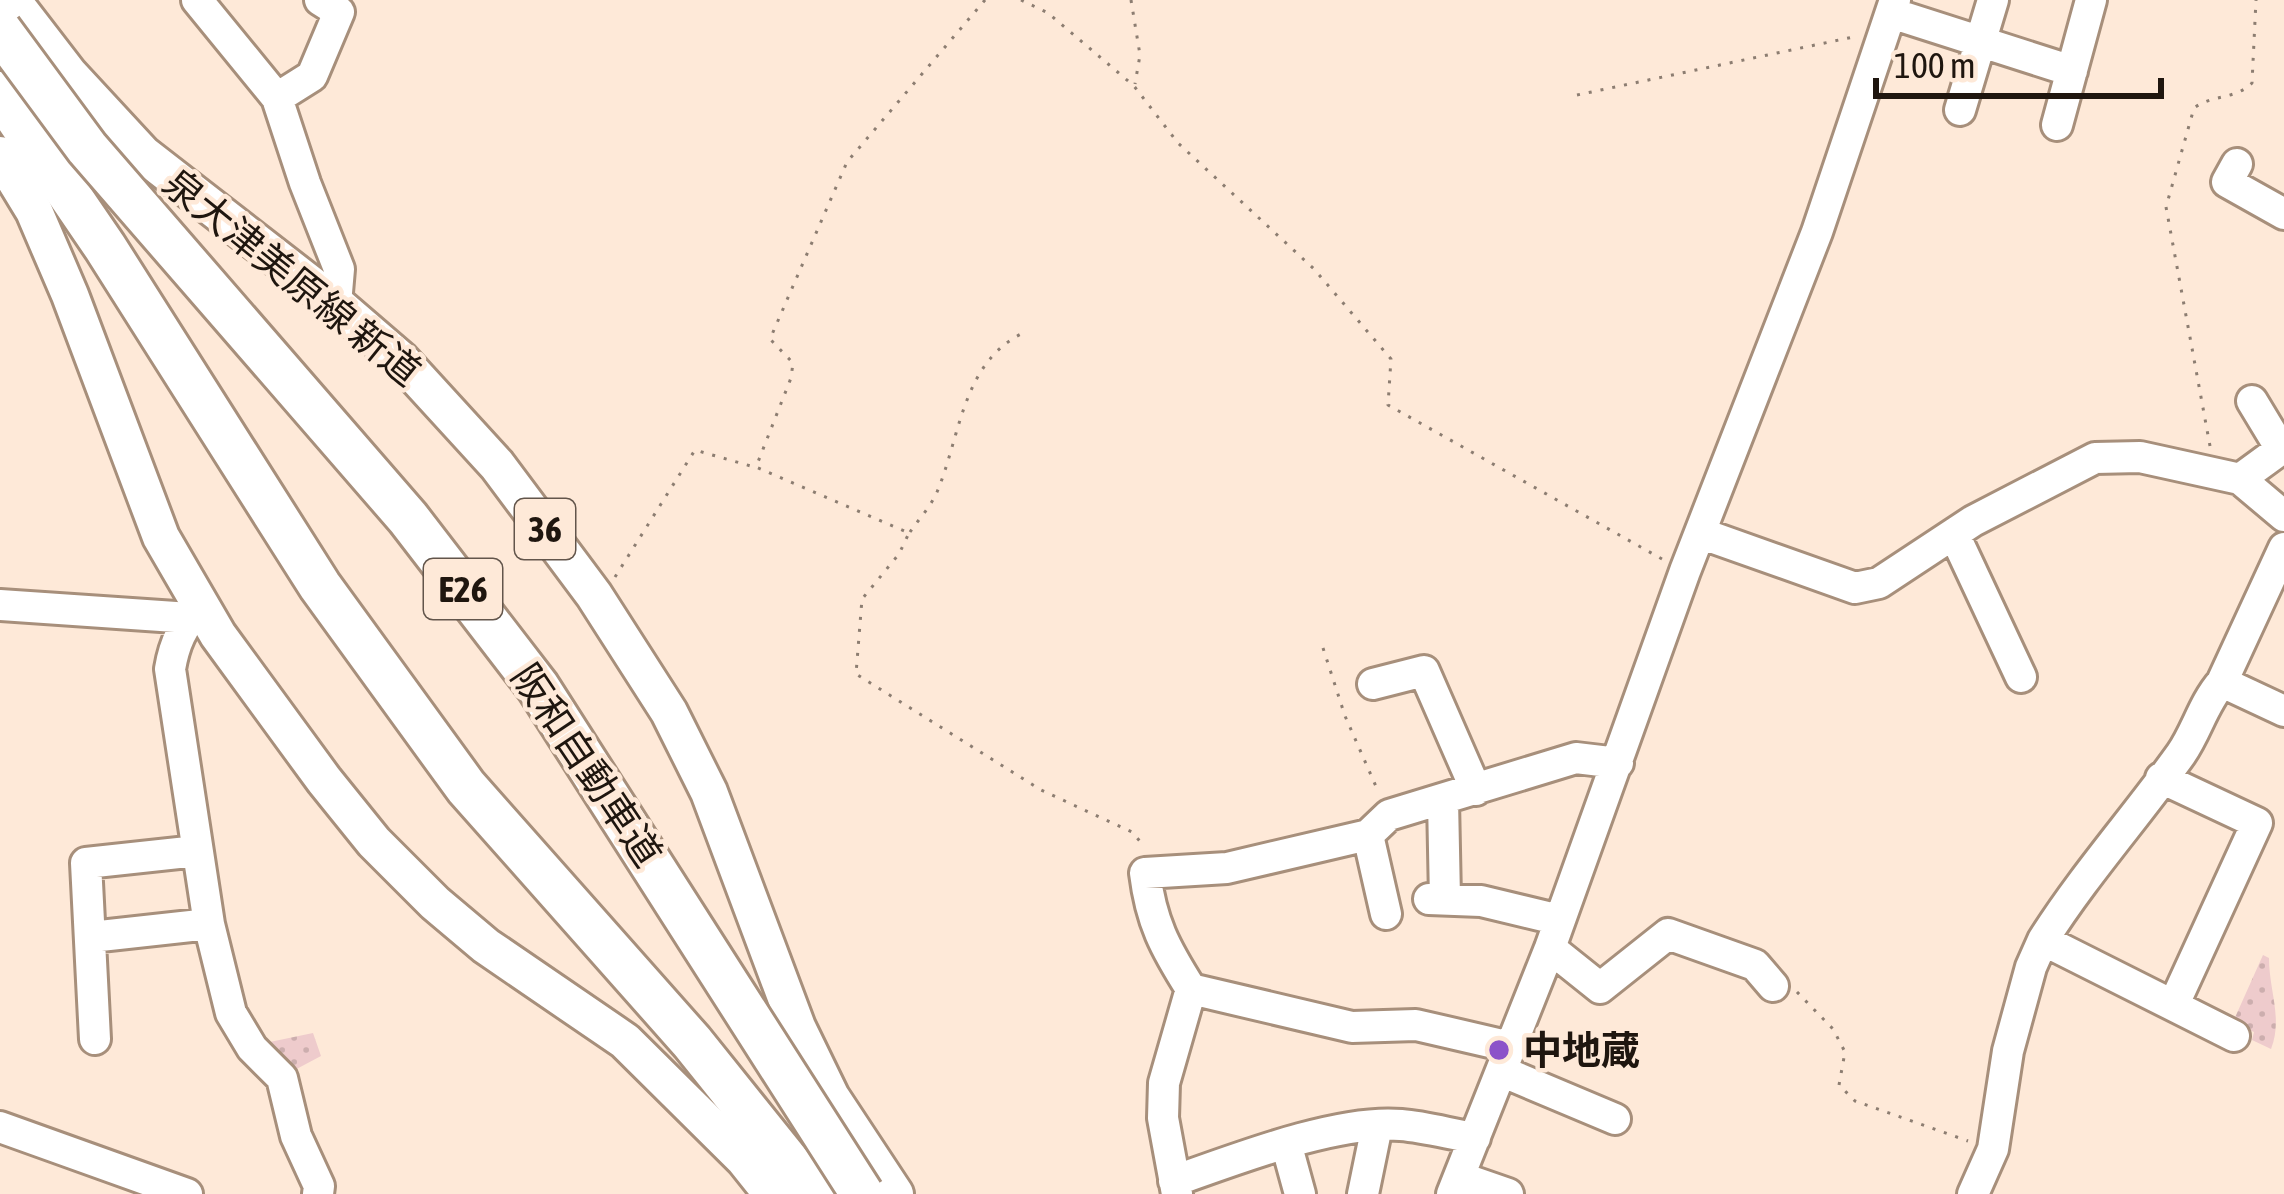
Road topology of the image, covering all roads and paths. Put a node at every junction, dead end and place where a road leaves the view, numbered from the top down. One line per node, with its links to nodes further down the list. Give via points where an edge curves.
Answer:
1 (197, 0): 17 (street)
2 (320, 0): 17 (street, via 339,12 312,76)
3 (985, 0): 26 (path, via 848,162 770,339 793,363)
4 (1021, 0): 14 (path, via 1048,13)
5 (1131, 0): 14 (path, via 1140,55)
6 (1994, 0): 11 (street)
7 (2091, 0): 13 (street)
8 (2256, 0): 27 (path, via 2252,83 2194,108 2166,207)
9 (16, 11): 12 (street); 23 (main road, 泉大津美原線 新道 / 36, via 143,154); 73 (highway, 阪和自動車道 / E26, bridge, via 87,148 408,518 538,687)
10 (1890, 16): 11 (street); 16 (path, via 1845,36); 30 (street)
11 (1981, 42): 13 (street); 18 (street)
12 (0, 57)
13 (2072, 71): 19 (street)
14 (1134, 86): 33 (path, via 1178,143 1313,269 1390,358 1388,405)
15 (0, 94): 72 (highway, via 320,586 466,788 692,1042)
16 (1577, 95)
17 (278, 98): 23 (street, via 340,269)
18 (1960, 110)
19 (2057, 125)
20 (0, 155): 36 (main road, via 34,211)
21 (2237, 164): 22 (street, via 2227,182)
22 (2284, 214)
23 (336, 304): 34 (main road, 泉大津美原線 新道 / 36, via 453,414)
24 (1021, 334): 29 (path, via 1004,343 971,391 937,493)
25 (2252, 401): 27 (street, via 2282,449)
26 (756, 467): 29 (path); 34 (path, via 694,450 622,570)
27 (2227, 476): 28 (street); 31 (street, via 2140,457 2095,458)
28 (2284, 515)
29 (909, 533): 48 (path, via 862,599 856,674 1041,790 1132,832 1145,849)
30 (1700, 533): 31 (street, via 1855,588 1880,583); 33 (street)
31 (1954, 534): 38 (street)
32 (2284, 548): 39 (street)
33 (1684, 571): 42 (street)
34 (594, 595): 74 (main road, 泉大津美原線 新道 / 36, via 669,712 736,856 797,1027 831,1097)
35 (0, 604): 36 (street)
36 (195, 613): 47 (street, via 170,669); 71 (main road, via 374,842 486,946 625,1041)
37 (1323, 648): 46 (path)
38 (2021, 677)
39 (2222, 682): 41 (street); 43 (street)
40 (1372, 684): 44 (street, via 1424,671)
41 (2284, 711)
42 (1618, 763): 44 (street, via 1576,758); 51 (street)
43 (2161, 778): 53 (street); 56 (street, via 2257,823)
44 (1476, 790): 45 (street)
45 (1444, 800): 46 (street); 51 (street, via 1437,899 1480,901)
46 (1378, 825): 48 (street, via 1228,868); 49 (street)
47 (197, 851): 50 (street); 52 (street, via 86,863)
48 (1145, 873): 55 (street, via 1160,939)
49 (1386, 914)
50 (208, 924): 52 (street); 70 (street, via 231,1013 282,1078)
51 (1555, 934): 54 (street, via 1600,988 1668,934); 59 (street)
52 (91, 937): 58 (street)
53 (2041, 944): 56 (street); 65 (street, via 2008,1051)
54 (1764, 976): 65 (path, via 1797,992 1833,1029 1845,1052 1839,1085 1855,1101)
55 (1190, 989): 59 (street, via 1352,1027 1416,1024); 68 (street, via 1164,1083)
56 (2174, 1004): 57 (street)
57 (2234, 1036)
58 (95, 1039)
59 (1506, 1059): 60 (street); 63 (street)
60 (1615, 1119)
61 (1377, 1126): 63 (street); 64 (street); 76 (street)
62 (0, 1127): 66 (street)
63 (1475, 1138): 67 (street)
64 (1286, 1143): 68 (street); 75 (street)
65 (1993, 1149): 78 (street)
66 (138, 1186): 69 (street)
67 (1456, 1186): 77 (street)
68 (1176, 1188)
69 (187, 1194)
70 (318, 1194)
71 (772, 1194)
72 (814, 1194)
73 (862, 1194)
74 (895, 1194)
75 (1300, 1194)
76 (1364, 1194)
77 (1508, 1194)
78 (1973, 1194)

